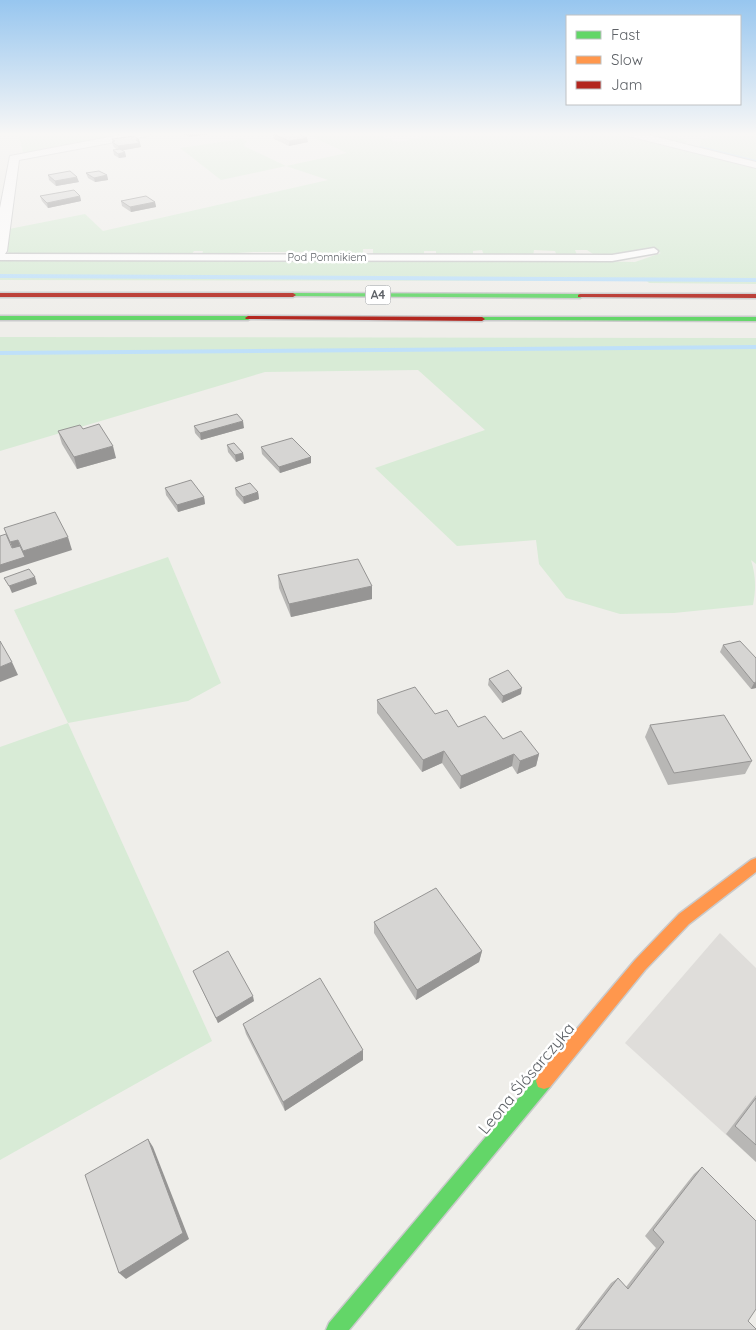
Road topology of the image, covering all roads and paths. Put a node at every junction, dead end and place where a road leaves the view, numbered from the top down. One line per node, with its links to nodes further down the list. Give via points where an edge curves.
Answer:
1 (8, 195): 2 (street)
2 (0, 250)
3 (654, 250): 4 (lane, Pod Pomnikiem, via 605,258)
4 (0, 257)
5 (0, 294): 6 (main road, A4)
6 (756, 296)
7 (0, 318): 8 (main road, A4)
8 (756, 319)
9 (756, 864): 10 (main road, Leona Ślósarczyka, via 684,919 640,966)
10 (336, 1330)

